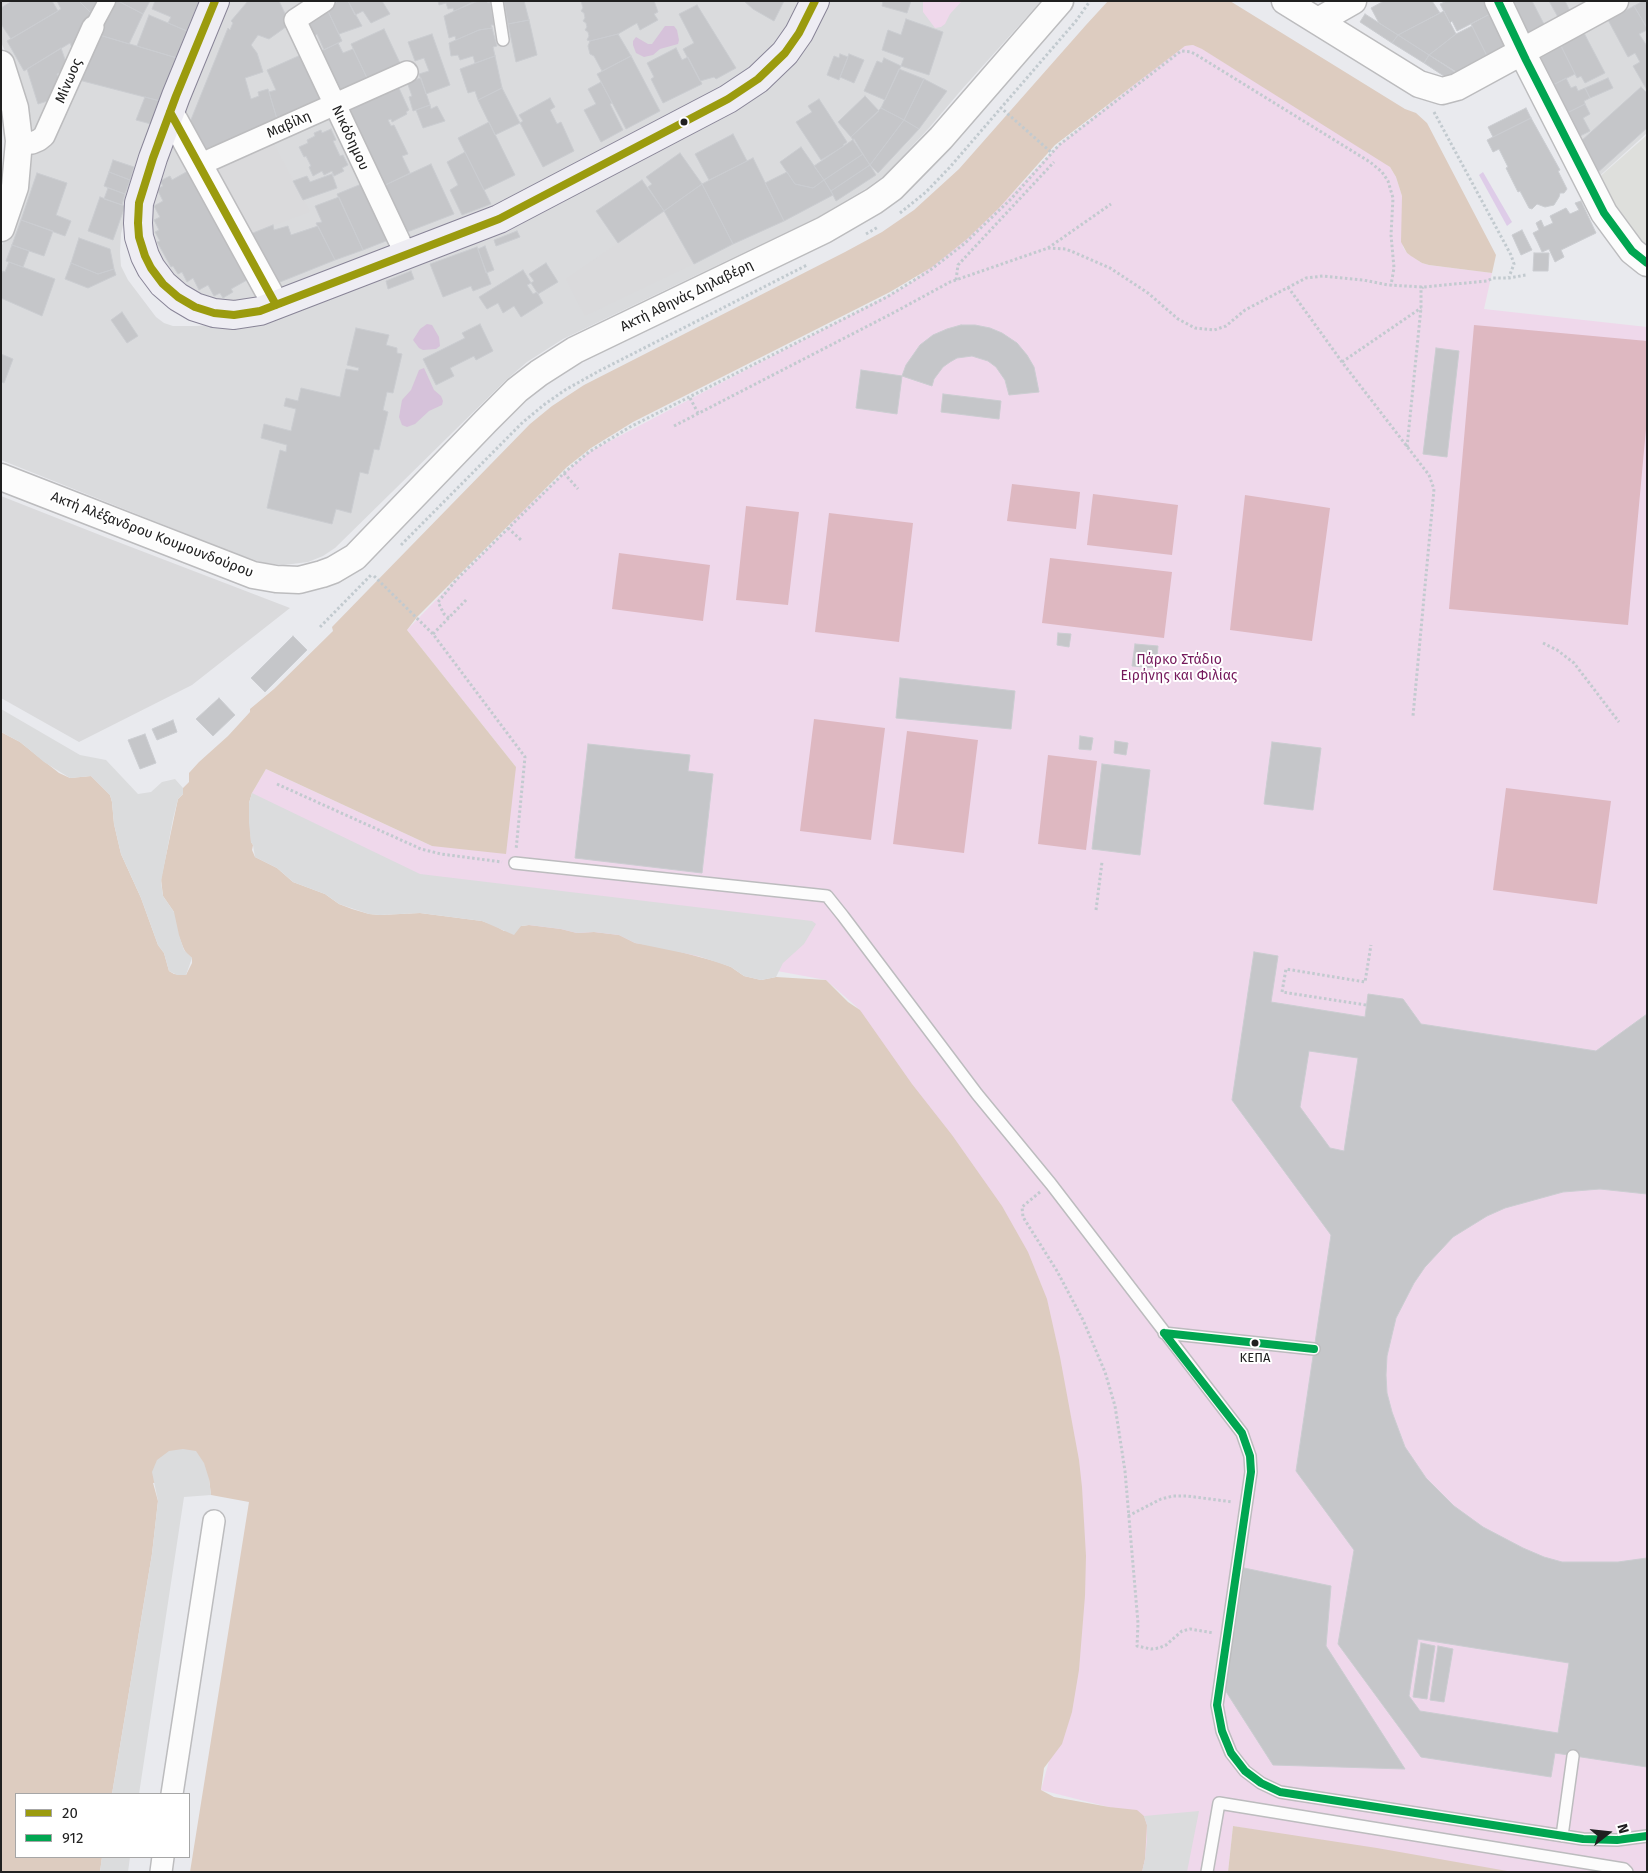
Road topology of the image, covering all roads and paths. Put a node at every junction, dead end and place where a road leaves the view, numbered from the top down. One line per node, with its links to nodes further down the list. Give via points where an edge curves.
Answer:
1 (107, 1): 13 (street, Μίνωος)
2 (215, 1): 21 (main road)
3 (324, 1): 19 (street, Νικόδημου, via 295,20)
4 (497, 1): 14 (lane)
5 (815, 1): 32 (main road, via 799,34 785,53 739,93 517,210)
6 (1060, 1): 56 (street, Ακτή Αθηνάς Δηλαβέρη, via 941,138 892,188 824,230 575,350 539,373 486,421 355,557 333,570)
7 (1090, 1): 20 (path)
8 (1284, 1): 12 (street)
9 (1354, 1): 12 (street)
10 (1498, 1): 15 (street)
11 (1616, 1): 15 (street)
12 (1318, 21): 18 (street, via 1411,80)
13 (93, 27): 22 (street, Μίνωος, via 44,136 32,143)
14 (503, 40)
15 (1522, 52): 18 (street); 34 (street, via 1589,186 1614,228 1632,251)
16 (1, 64): 22 (street, via 15,108)
17 (407, 72): 19 (street, Μαβίλη)
18 (1432, 98): 36 (path, via 1442,126 1511,255 1514,264)
19 (334, 105): 25 (street, Μαβίλη); 32 (street, Νικόδημου)
20 (1001, 108): 23 (path); 27 (path, via 950,168)
21 (170, 112): 25 (street); 41 (main road, via 138,210 139,236 151,268 178,297 208,312 240,315)
22 (19, 144): 29 (street, via 15,187)
23 (1052, 153): 38 (path, via 1173,56 1181,51 1191,52 1382,172 1393,198 1394,268); 44 (path, via 1011,199 929,272 887,297)
24 (1054, 162): 37 (path, via 958,265)
25 (199, 165): 41 (street)
26 (1111, 204): 31 (path)
27 (898, 213)
28 (882, 224): 30 (path)
29 (1, 228)
30 (860, 238)
31 (1048, 248): 37 (path); 39 (path, via 1066,250 1110,268 1195,328 1214,330 1226,326 1245,310)
32 (406, 255): 41 (main road)
33 (811, 263): 53 (path, via 565,390 517,428)
34 (1647, 263)
35 (1526, 274): 36 (path)
36 (1509, 278): 40 (path)
37 (956, 280): 45 (path)
38 (1391, 285): 39 (path, via 1323,276 1306,278); 40 (path)
39 (1288, 287): 43 (path)
40 (1423, 287): 42 (path)
41 (276, 305)
42 (1421, 308): 43 (path); 47 (path)
43 (1342, 362): 47 (path)
44 (690, 398): 45 (path); 48 (path, via 608,440)
45 (698, 413): 46 (path)
46 (674, 426)
47 (1407, 448): 62 (path, via 1429,476 1434,489)
48 (564, 473): 50 (path); 51 (path)
49 (1, 477): 56 (street, Ακτή Αλέξανδρου Κουμουνδούρου, via 253,575 276,580)
50 (578, 489)
51 (508, 528): 52 (path); 58 (path, via 438,602)
52 (521, 540)
53 (397, 548)
54 (378, 567): 59 (path)
55 (374, 576): 60 (path)
56 (305, 578)
57 (467, 599): 58 (path)
58 (449, 618): 60 (path)
59 (320, 627)
60 (433, 634): 66 (path, via 525,757)
61 (1543, 643): 63 (path, via 1574,663)
62 (1413, 716)
63 (1619, 722)
64 (277, 784): 66 (path, via 421,849)
65 (1102, 862): 67 (path)
66 (515, 863): 71 (lane, via 827,896)
67 (1096, 910)
68 (1371, 945): 69 (path, via 1365,982 1286,969 1282,992)
69 (1366, 1005)
70 (1034, 1197): 74 (path, via 1022,1207 1023,1217 1073,1300 1111,1391 1121,1436)
71 (1164, 1333): 72 (lane); 79 (lane, via 1242,1433 1250,1456 1251,1472 1217,1705 1231,1753 1244,1771 1280,1792)
72 (1314, 1349)
73 (1226, 1501): 74 (path, via 1172,1496)
74 (1128, 1516): 76 (path, via 1138,1623 1137,1646 1159,1648 1182,1631)
75 (214, 1521): 78 (street)
76 (1205, 1632)
77 (1574, 1756): 79 (lane)
78 (172, 1793)
79 (1562, 1836): 80 (lane, via 1617,1840)
80 (1647, 1836)
81 (163, 1858): 82 (street)
82 (160, 1872)
83 (1207, 1872): 84 (lane, via 1219,1804)
84 (1627, 1872)

